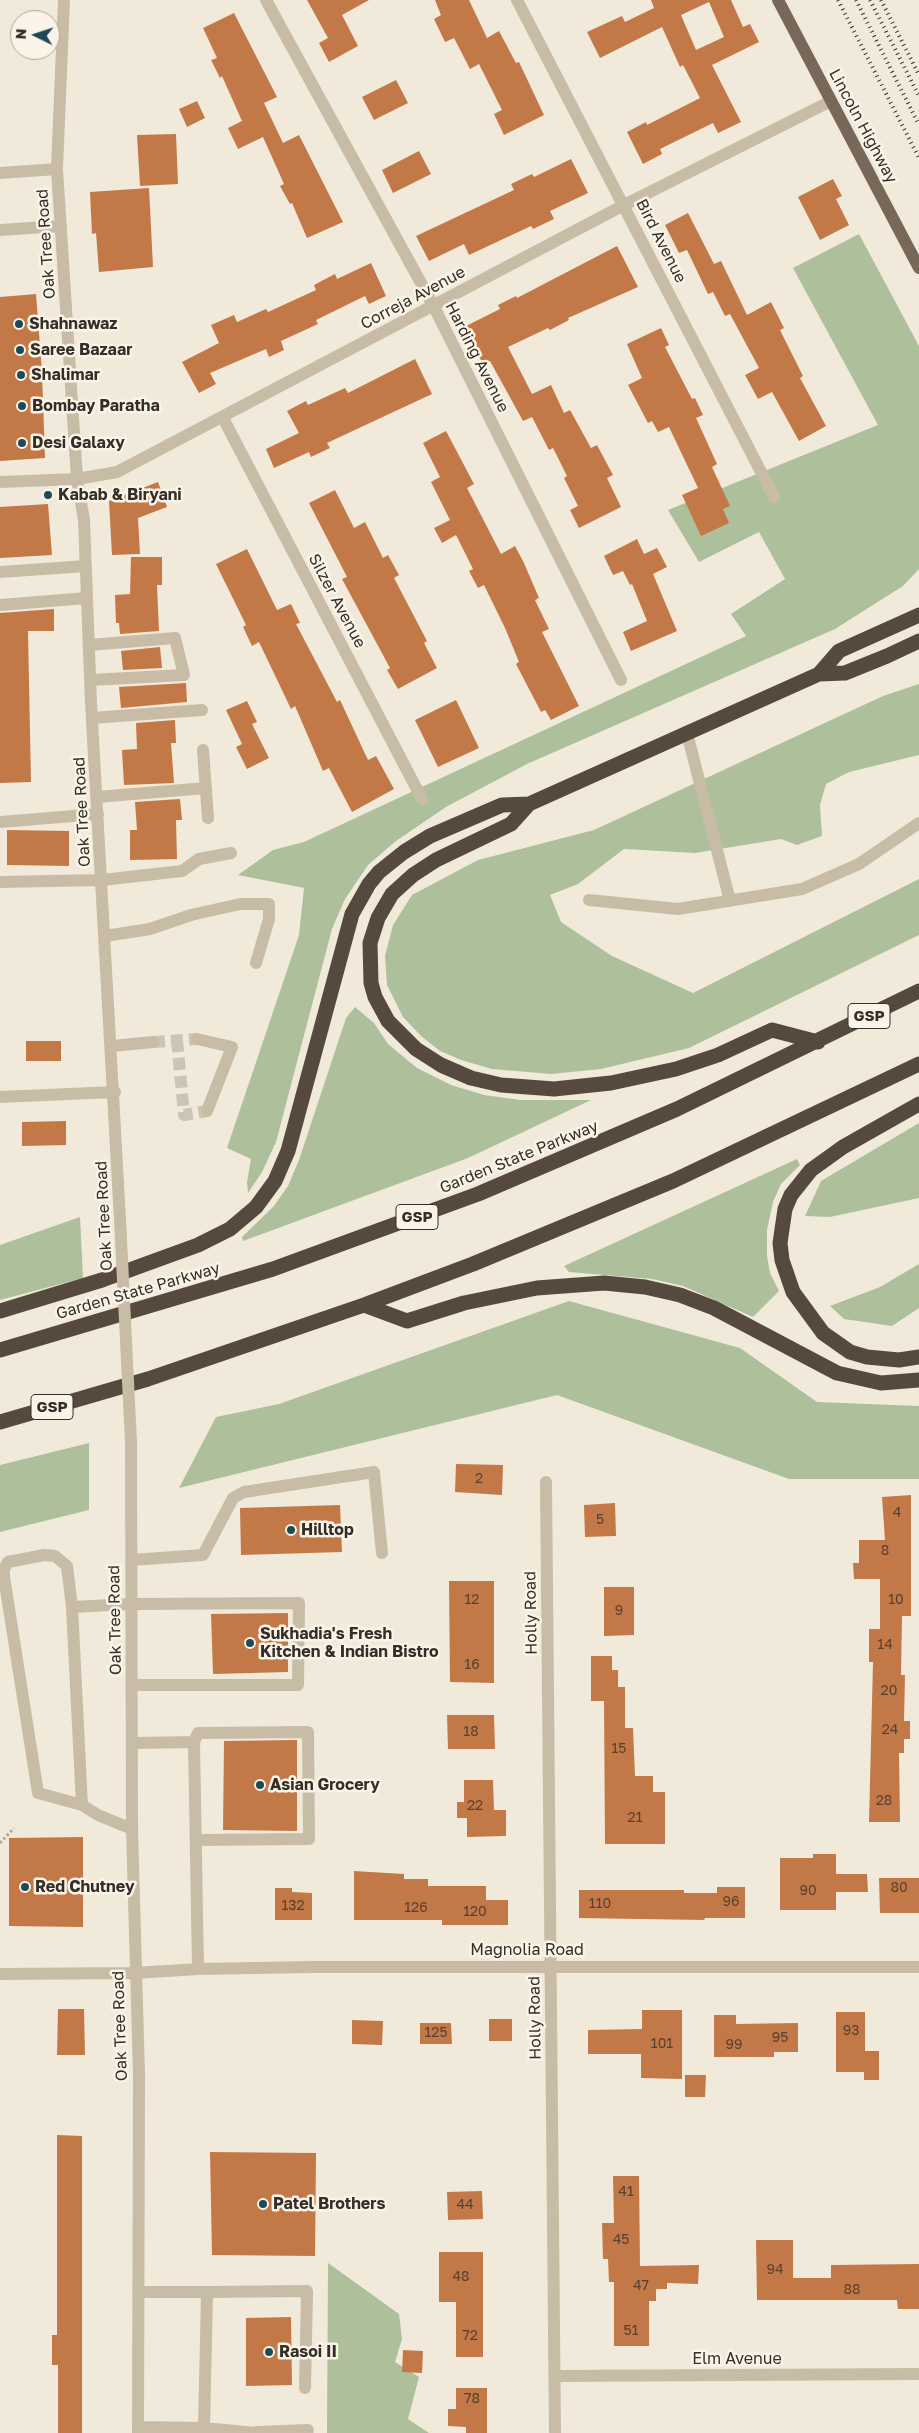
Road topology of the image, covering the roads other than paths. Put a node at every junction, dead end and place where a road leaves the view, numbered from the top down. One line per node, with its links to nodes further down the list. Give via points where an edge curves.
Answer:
1 (64, 0): 6 (street, Oak Tree Road)
2 (266, 0): 12 (street, Harding Avenue)
3 (516, 0): 8 (street, Bird Avenue)
4 (778, 0): 5 (main road, Lincoln Highway)
5 (831, 101): 8 (street, Correja Avenue); 11 (main road, Lincoln Highway)
6 (57, 169): 7 (street); 9 (street, Oak Tree Road)
7 (0, 173)
8 (624, 206): 12 (street, Correja Avenue); 16 (street, Bird Avenue)
9 (61, 226): 10 (street); 14 (street, Oak Tree Road)
10 (0, 230)
11 (919, 268)
12 (433, 305): 13 (street, Correja Avenue); 28 (street, Harding Avenue)
13 (223, 418): 14 (street, Correja Avenue, via 117,472); 35 (street, Silzer Avenue)
14 (78, 479): 15 (street, Correja Avenue); 17 (street, Oak Tree Road)
15 (0, 482)
16 (774, 497)
17 (86, 566): 18 (street); 19 (street, Oak Tree Road)
18 (0, 572)
19 (87, 598): 20 (street); 23 (street, Oak Tree Road)
20 (0, 605)
21 (917, 615): 26 (highway, via 839,651)
22 (919, 641): 25 (highway)
23 (89, 645): 27 (street, Oak Tree Road); 27 (street, via 175,638 184,675)
24 (919, 650): 25 (highway)
25 (887, 656): 26 (highway, via 845,672)
26 (819, 674): 31 (highway)
27 (90, 680): 30 (street, Oak Tree Road)
28 (621, 680)
29 (202, 710): 30 (street)
30 (92, 718): 34 (street, Oak Tree Road)
31 (687, 733): 36 (highway); 45 (street)
32 (203, 750): 33 (street)
33 (206, 788): 34 (street); 38 (street)
34 (97, 797): 37 (street, Oak Tree Road)
35 (422, 800)
36 (529, 804): 51 (highway, via 511,824 412,874 392,894 378,918 370,944 371,983 381,1009 406,1041 441,1065 471,1078 502,1085 554,1089 611,1083 676,1069 718,1055 772,1030); 59 (highway, via 502,805 430,836 391,862 369,884 346,929 282,1167 266,1193 243,1219 179,1253)
37 (98, 814): 39 (street); 42 (street, Oak Tree Road)
38 (208, 818)
39 (0, 822)
40 (919, 824): 45 (street, via 859,864 802,889)
41 (231, 853): 42 (street, via 199,859 182,871)
42 (102, 880): 43 (street); 46 (street, Oak Tree Road)
43 (0, 882)
44 (590, 900): 45 (street, via 678,909)
45 (730, 901)
46 (105, 936): 47 (street, via 150,929 191,915 240,904 269,904); 52 (street, Oak Tree Road)
47 (256, 963)
48 (919, 991): 51 (highway, Garden State Parkway / GSP)
49 (197, 1039): 57 (street, via 232,1047)
50 (153, 1042): 52 (street)
51 (818, 1042): 60 (highway, Garden State Parkway / GSP, via 611,1139 410,1220 204,1291)
52 (112, 1046): 54 (street, Oak Tree Road)
53 (919, 1064): 58 (highway, via 673,1180 540,1237)
54 (115, 1092): 55 (street); 66 (street, Oak Tree Road, bridge, via 131,1442)
55 (0, 1097)
56 (919, 1104): 61 (highway, via 843,1147 811,1170 791,1195 785,1209 780,1243 793,1292 811,1320 829,1338 850,1352 867,1357 899,1360)
57 (207, 1111)
58 (364, 1305): 62 (highway, via 407,1321 464,1303 537,1288 604,1283 645,1287 672,1292 705,1304 837,1373 880,1384); 63 (highway, GSP, via 104,1393)
59 (0, 1311)
60 (0, 1350)
61 (919, 1357)
62 (919, 1380)
63 (0, 1422)
64 (546, 1482): 75 (street, Holly Road)
65 (382, 1553): 66 (street, via 374,1472 244,1492 233,1498 202,1555)
66 (131, 1560): 67 (street, Oak Tree Road)
67 (131, 1604): 68 (street); 69 (street, Oak Tree Road); 69 (street, via 299,1603 298,1685)
68 (72, 1607): 72 (street); 72 (street, via 67,1566 63,1560 44,1555 8,1562 4,1578 38,1793)
69 (132, 1685): 70 (street, Oak Tree Road)
70 (133, 1742): 71 (street); 73 (street, Oak Tree Road)
71 (194, 1742): 74 (street); 74 (street, via 198,1733 308,1732 309,1839)
72 (82, 1805): 73 (street)
73 (132, 1829): 78 (street, Oak Tree Road)
74 (196, 1840): 77 (street)
75 (551, 1966): 76 (street, Magnolia Road); 77 (street, Magnolia Road); 83 (street, Holly Road)
76 (919, 1967)
77 (198, 1969): 78 (street, Magnolia Road)
78 (135, 1973): 79 (street, Magnolia Road); 80 (street, Oak Tree Road, via 139,2074)
79 (0, 1974)
80 (138, 2292): 81 (street); 85 (street, Oak Tree Road)
81 (207, 2292): 84 (street, via 307,2291); 86 (street)
82 (919, 2374): 83 (street, Elm Avenue)
83 (555, 2376): 89 (street, Holly Road)
84 (305, 2388)
85 (138, 2430): 86 (street)
86 (204, 2430): 88 (street)
87 (308, 2430): 88 (street)
88 (256, 2433)
89 (555, 2433)

